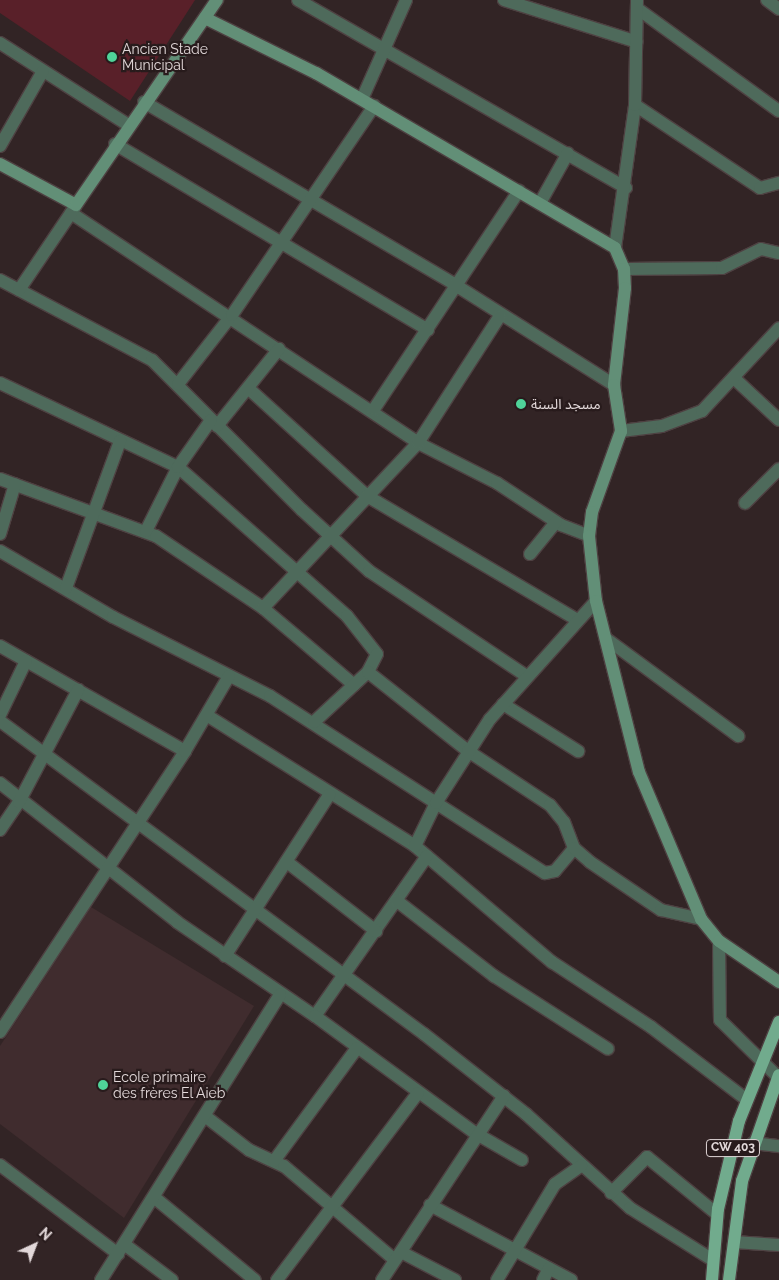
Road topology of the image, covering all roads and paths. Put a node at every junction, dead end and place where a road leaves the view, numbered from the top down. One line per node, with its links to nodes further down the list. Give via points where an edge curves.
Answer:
1 (217, 0): 8 (street)
2 (298, 0): 11 (street)
3 (406, 0): 11 (street)
4 (504, 0): 9 (street)
5 (767, 0): 7 (street)
6 (638, 4): 9 (street); 17 (street)
7 (779, 9)
8 (205, 18): 13 (street); 14 (street)
9 (637, 42): 15 (street)
10 (0, 44): 12 (street)
11 (386, 48): 13 (street); 21 (street)
12 (42, 71): 18 (street); 20 (street)
13 (362, 99): 16 (street)
14 (144, 102): 18 (street); 26 (street)
15 (635, 105): 23 (street, via 760,188); 24 (street)
16 (374, 106): 25 (street); 26 (street)
17 (779, 111)
18 (128, 125): 19 (street)
19 (115, 144): 28 (street); 29 (street)
20 (0, 146)
21 (568, 153): 24 (street); 27 (street)
22 (0, 164): 28 (street)
23 (779, 183)
24 (626, 188): 30 (street)
25 (519, 191): 27 (street); 34 (street)
26 (310, 200): 29 (street); 34 (street)
27 (540, 202): 30 (street)
28 (74, 209): 35 (street); 36 (street)
29 (281, 243): 36 (street); 39 (street)
30 (615, 248): 32 (street)
31 (779, 252): 32 (street, via 761,249 722,268)
32 (624, 269): 44 (street)
33 (0, 280): 35 (street)
34 (457, 286): 37 (street); 39 (street)
35 (19, 290): 43 (street, via 138,350)
36 (232, 315): 40 (street); 43 (street)
37 (500, 316): 44 (street); 51 (street)
38 (779, 328): 41 (street)
39 (428, 330): 46 (street)
40 (279, 349): 45 (street); 46 (street)
41 (735, 379): 47 (street); 49 (street, via 715,401 692,417)
42 (0, 383): 50 (street)
43 (178, 384): 48 (street)
44 (614, 385): 49 (street)
45 (248, 388): 48 (street); 56 (street)
46 (374, 409): 51 (street)
47 (779, 420)
48 (214, 423): 52 (street); 62 (street)
49 (621, 431): 63 (street, via 592,512)
50 (120, 441): 52 (street); 58 (street)
51 (418, 443): 56 (street); 59 (street, via 497,483)
52 (178, 467): 60 (street); 66 (street)
53 (779, 469): 57 (street)
54 (0, 479): 55 (street)
55 (15, 484): 58 (street); 61 (street)
56 (367, 496): 62 (street); 70 (street)
57 (745, 503)
58 (98, 512): 60 (street); 67 (street)
59 (556, 522): 63 (street); 65 (street)
60 (146, 531): 69 (street)
61 (0, 534)
62 (328, 536): 66 (street); 75 (street, via 377,576)
63 (589, 536): 68 (street)
64 (0, 551): 67 (street)
65 (530, 554)
66 (297, 570): 69 (street); 74 (street, via 365,637 378,658)
67 (66, 588): 76 (street)
68 (596, 601): 70 (street); 71 (street)
69 (263, 608): 77 (street)
70 (576, 619): 75 (street)
71 (608, 640): 84 (street); 102 (street, via 639,772)
72 (0, 646): 73 (street)
73 (26, 661): 78 (street); 80 (street)
74 (368, 672): 77 (street); 86 (street)
75 (525, 675): 79 (street)
76 (229, 676): 81 (street); 83 (street)
77 (354, 685): 83 (street)
78 (78, 690): 85 (street); 88 (street)
79 (503, 704): 86 (street); 87 (street)
80 (0, 715)
81 (208, 716): 85 (street); 90 (street)
82 (0, 721): 88 (street)
83 (314, 722): 92 (street)
84 (738, 736)
85 (185, 751): 93 (street)
86 (468, 751): 92 (street); 96 (street, via 550,805 564,822)
87 (578, 751)
88 (44, 752): 91 (street); 93 (street)
89 (0, 783): 91 (street)
90 (329, 794): 95 (street); 98 (street)
91 (19, 802): 94 (street); 99 (street)
92 (436, 803): 95 (street); 96 (street, via 545,873 556,871)
93 (136, 820): 99 (street); 101 (street)
94 (0, 830)
95 (416, 846): 97 (street)
96 (574, 848): 102 (street, via 661,910)
97 (427, 856): 100 (street); 118 (street, via 552,962 651,1027)
98 (287, 862): 101 (street); 103 (street)
99 (106, 867): 105 (street); 111 (street)
100 (397, 901): 103 (street); 113 (street, via 494,976)
101 (257, 908): 105 (street); 106 (street)
102 (701, 919): 104 (street)
103 (376, 931): 106 (street)
104 (719, 941): 107 (street); 114 (street, via 720,1020)
105 (225, 956): 108 (street)
106 (347, 976): 109 (street); 117 (street)
107 (779, 982)
108 (280, 994): 109 (street); 119 (street)
109 (315, 1016): 112 (street)
110 (779, 1022): 114 (main road, CW 403)
111 (0, 1032)
112 (357, 1048): 116 (street); 124 (street)
113 (608, 1049)
114 (762, 1061): 115 (street); 118 (main road, CW 403)
115 (779, 1076): 121 (main road, CW 403)
116 (418, 1093): 120 (street); 130 (street)
117 (504, 1096): 120 (street); 125 (street)
118 (746, 1099): 131 (main road, CW 403)
119 (205, 1116): 124 (street, via 249,1150); 128 (street)
120 (475, 1133): 123 (street); 129 (street)
121 (753, 1143): 122 (street); 132 (main road, CW 403, via 742,1181)
122 (779, 1146)
123 (522, 1160)
124 (274, 1161): 130 (street)
125 (581, 1166): 127 (street); 135 (street, via 555,1184)
126 (2, 1172): 134 (street)
127 (611, 1193): 131 (street, via 647,1157); 137 (street)
128 (155, 1198): 134 (street); 141 (street)
129 (430, 1205): 135 (street); 136 (street)
130 (333, 1210): 136 (street); 142 (street)
131 (717, 1214): 137 (main road, CW 403)
132 (734, 1242): 133 (street); 149 (main road, CW 403)
133 (779, 1245)
134 (121, 1249): 139 (street); 140 (street)
135 (511, 1252): 138 (street); 145 (street)
136 (398, 1256): 143 (street); 144 (street)
137 (713, 1260): 148 (main road, CW 403)
138 (549, 1268): 146 (street); 147 (street)
139 (101, 1280)
140 (172, 1280)
141 (255, 1280)
142 (277, 1280)
143 (382, 1280)
144 (455, 1280)
145 (497, 1280)
146 (542, 1280)
147 (571, 1280)
148 (712, 1280)
149 (729, 1280)

